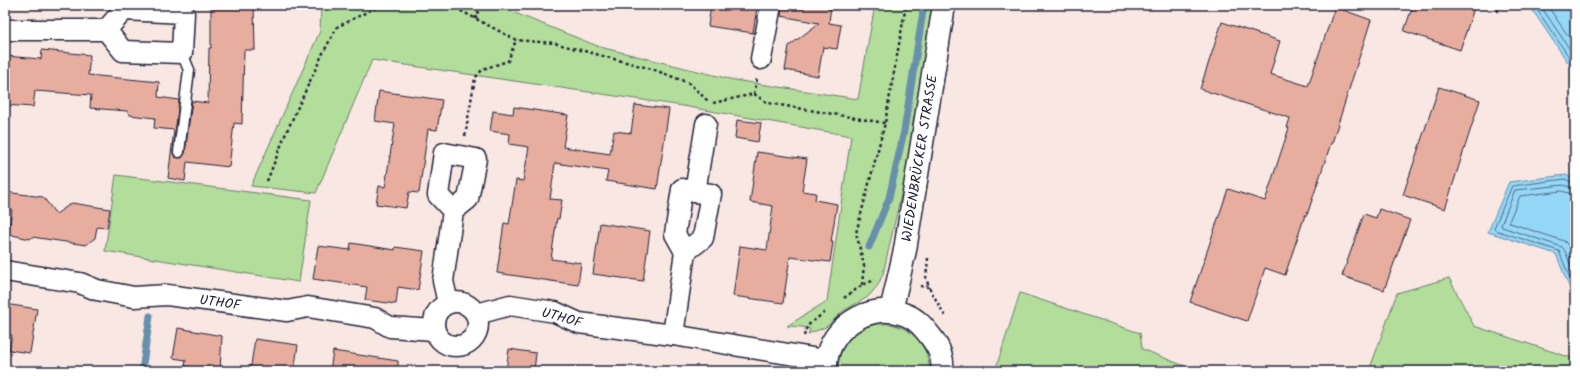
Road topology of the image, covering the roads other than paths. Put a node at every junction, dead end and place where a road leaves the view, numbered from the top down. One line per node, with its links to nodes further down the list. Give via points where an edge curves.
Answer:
1 (771, 5): 7 (street)
2 (944, 5): 15 (street, WIEDENBRÜCKER STRASSE, via 904,250)
3 (185, 9): 5 (street, via 124,10); 6 (street)
4 (5, 30): 5 (street)
5 (106, 30): 6 (street, via 123,51)
6 (182, 53): 9 (lane, via 188,70)
7 (761, 59)
8 (706, 124): 10 (street)
9 (179, 152)
10 (695, 192): 12 (street, via 682,189 676,234); 12 (street, via 711,194 703,238)
11 (453, 211): 11 (street, via 438,195 444,154 476,159 468,200); 14 (street, via 443,281)
12 (686, 252): 18 (street)
13 (5, 271): 17 (street, UTHOF, via 80,282 97,290 134,297 166,295 287,311 308,307 375,318 390,327)
14 (448, 302): 16 (street, via 459,301 469,305); 17 (street, via 439,309 434,319)
15 (891, 311): 19 (street, via 875,311 854,319 835,337); 20 (street, via 907,315 922,325 938,346)
16 (477, 314): 17 (street, via 479,324 476,334 469,342 459,346 449,345 440,340); 18 (street, UTHOF, via 510,305 556,312 579,323)
17 (434, 330)
18 (673, 335): 19 (street, UTHOF)
19 (826, 365)
20 (942, 371)

